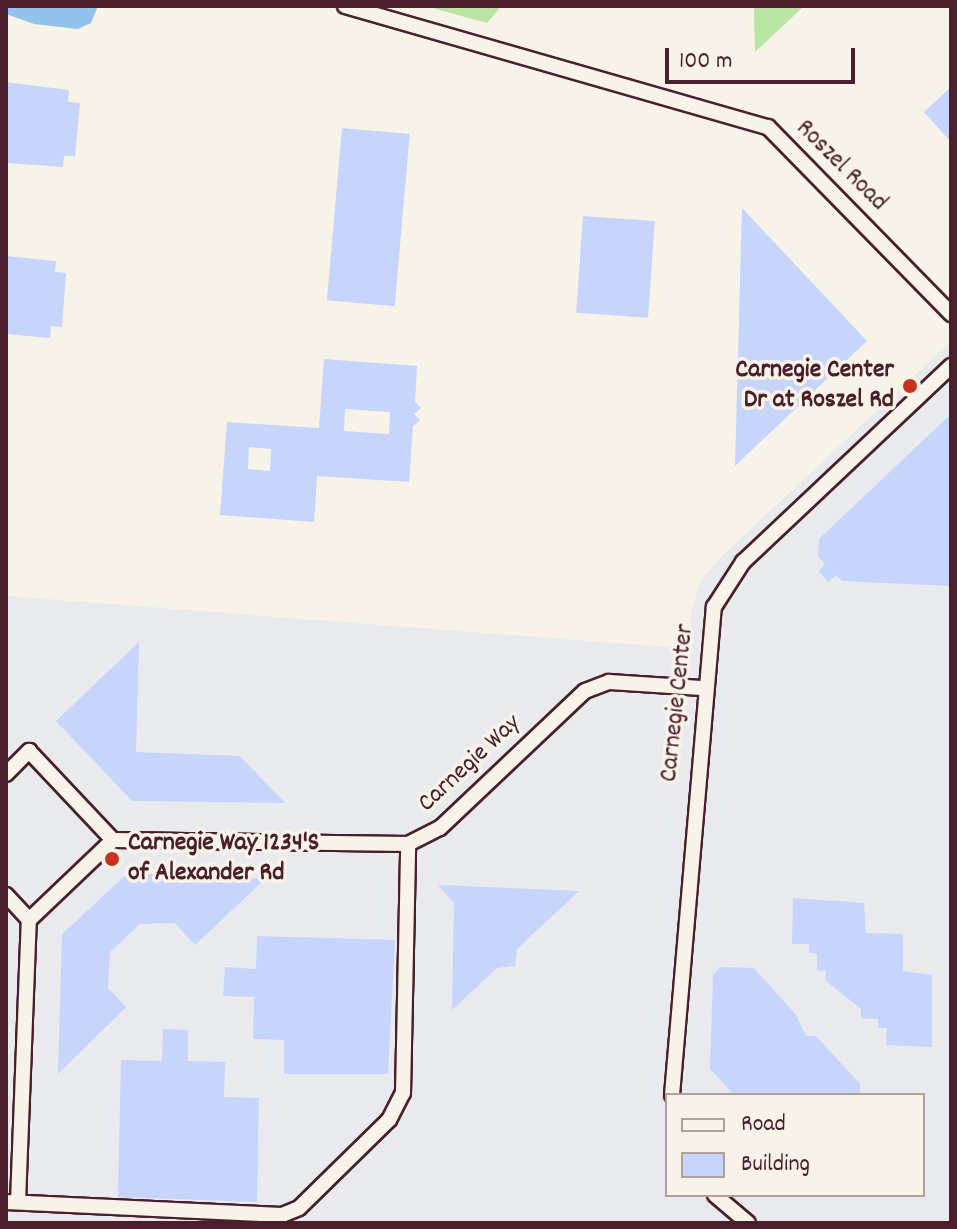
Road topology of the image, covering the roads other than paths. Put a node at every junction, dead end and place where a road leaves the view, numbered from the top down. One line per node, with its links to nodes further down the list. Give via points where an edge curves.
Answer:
1 (345, 6): 2 (street, Roszel Road, via 768,127)
2 (951, 314)
3 (951, 366): 4 (street, Carnegie Center, via 734,571 708,627)
4 (702, 688): 7 (street, Carnegie Way, via 609,682 585,691 440,828); 10 (street, Carnegie Center)
5 (6, 774): 6 (street, via 29,751)
6 (113, 840): 7 (street, Carnegie Way); 9 (street)
7 (408, 844): 13 (street, via 403,1093 389,1120)
8 (6, 895): 9 (street)
9 (29, 920): 12 (street)
10 (672, 1093)
11 (717, 1197): 16 (street)
12 (12, 1202): 14 (street)
13 (306, 1202): 14 (street, via 291,1214); 15 (street)
14 (266, 1218)
15 (307, 1223)
16 (748, 1223)

